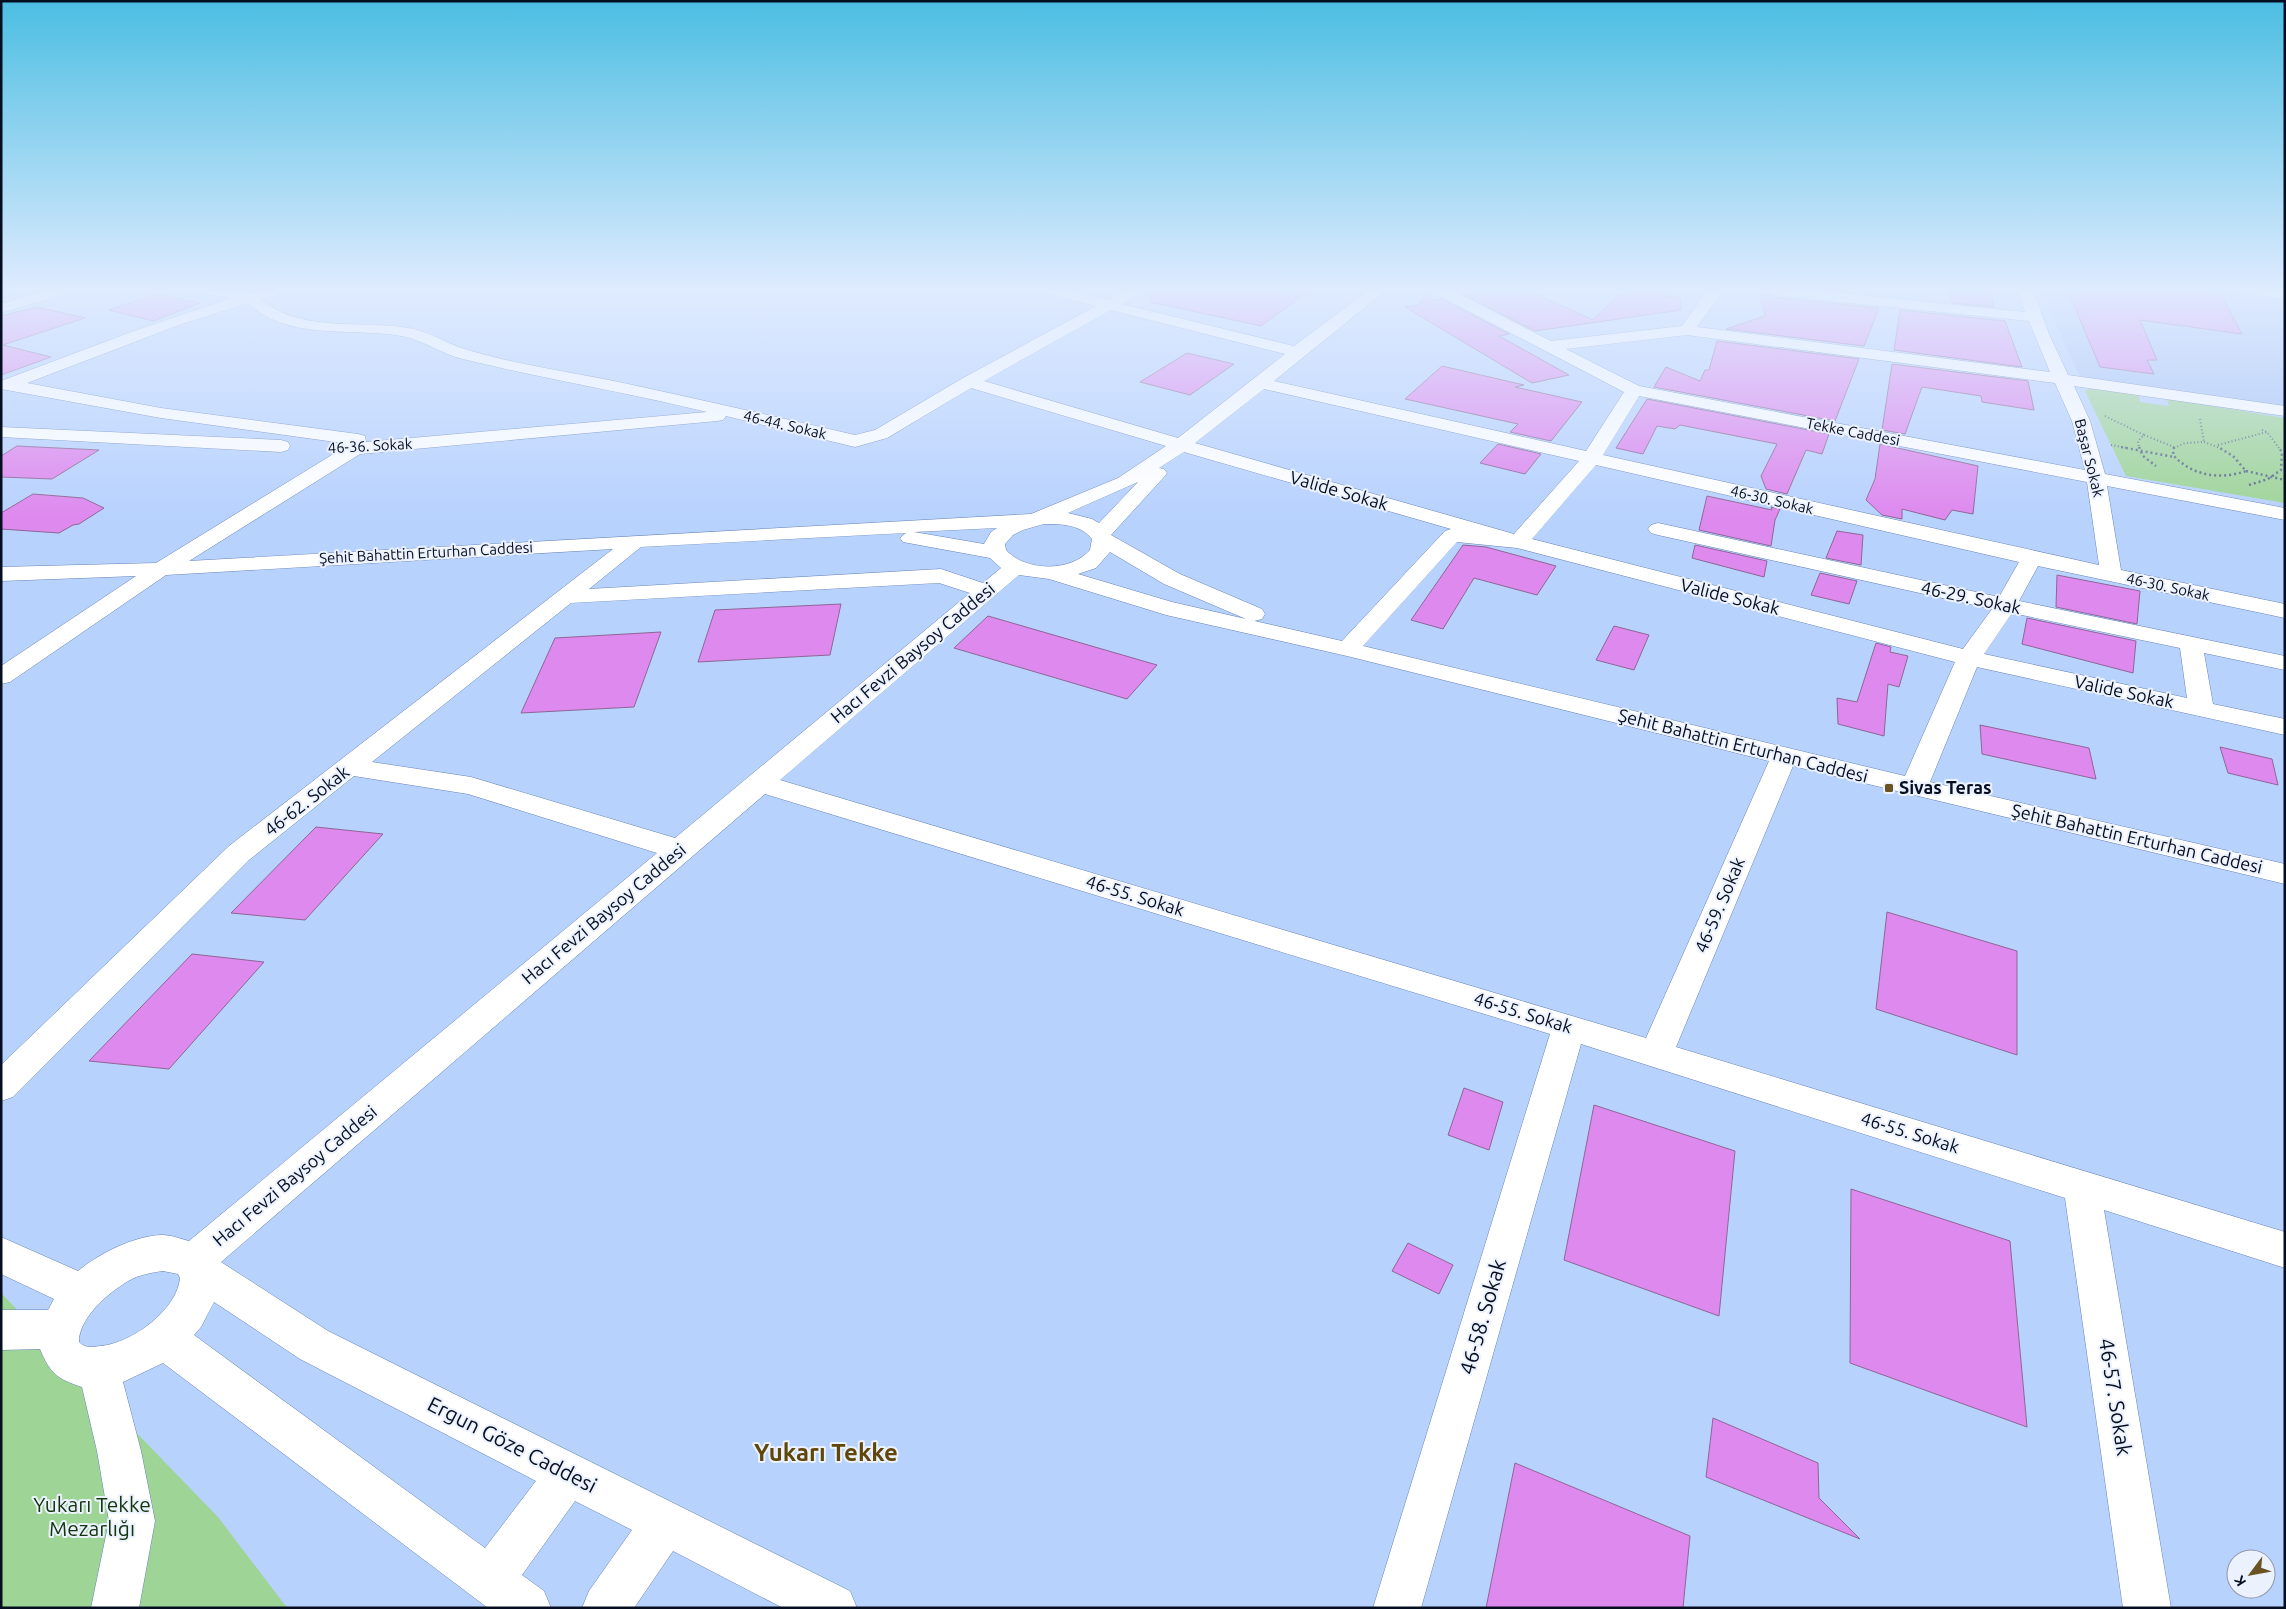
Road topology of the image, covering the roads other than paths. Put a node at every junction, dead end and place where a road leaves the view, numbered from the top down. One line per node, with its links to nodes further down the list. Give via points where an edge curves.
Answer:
1 (60, 366): 11 (street)
2 (515, 366): 14 (street, 46-44. Sokak)
3 (999, 366): 9 (street)
4 (1281, 366): 10 (street)
5 (1588, 366): 12 (street, Tekke Caddesi)
6 (1962, 366): 8 (street)
7 (2055, 366): 8 (street, Başar Sokak)
8 (2061, 379): 13 (street); 19 (street, Başar Sokak, via 2073,399)
9 (969, 382): 14 (street, 46-44. Sokak, via 881,434 855,442); 16 (street, Valide Sokak)
10 (1261, 383): 16 (street); 18 (street, 46-30. Sokak)
11 (4, 386): 17 (street, via 161,413 358,440)
12 (1634, 390): 18 (street); 19 (street, Tekke Caddesi)
13 (2285, 411)
14 (738, 414): 17 (street, 46-36. Sokak)
15 (1, 432): 17 (street, 46-36. Sokak)
16 (1181, 446): 21 (street, via 1125,482); 24 (street); 26 (street, Valide Sokak)
17 (354, 449): 29 (street)
18 (1591, 459): 26 (street); 27 (street, 46-30. Sokak)
19 (2096, 478): 20 (street, Tekke Caddesi); 32 (street, Başar Sokak)
20 (2285, 514)
21 (1033, 520): 23 (street, Şehit Bahattin Erturhan Caddesi); 24 (street, Şehit Bahattin Erturhan Caddesi, via 1057,518 1076,521 1092,528); 28 (street, via 1014,525 1001,534 996,544)
22 (1658, 529): 35 (street, 46-29. Sokak)
23 (851, 530): 25 (street, Şehit Bahattin Erturhan Caddesi); 28 (street, Şehit Bahattin Erturhan Caddesi)
24 (1101, 537): 30 (street, via 1101,551 1089,562 1072,569); 38 (street, Şehit Bahattin Erturhan Caddesi, via 1172,578 1222,602)
25 (636, 541): 29 (street, Şehit Bahattin Erturhan Caddesi); 34 (street, 46-62. Sokak)
26 (1518, 542): 38 (street, via 1452,535); 39 (street, Valide Sokak)
27 (2032, 558): 32 (street, 46-30. Sokak); 35 (street)
28 (1006, 560): 30 (street, Şehit Bahattin Erturhan Caddesi); 33 (street, Hacı Fevzi Baysoy Caddesi)
29 (161, 569): 31 (street, Şehit Bahattin Erturhan Caddesi); 41 (street)
30 (1048, 572): 38 (street, Şehit Bahattin Erturhan Caddesi, via 1166,608)
31 (1, 574)
32 (2111, 575): 36 (street, 46-30. Sokak)
33 (986, 591): 34 (street, via 941,576); 46 (street, Hacı Fevzi Baysoy Caddesi)
34 (565, 597): 45 (street, 46-62. Sokak)
35 (2006, 605): 37 (street, 46-29. Sokak); 39 (street)
36 (2285, 611)
37 (2191, 644): 40 (street, 46-29. Sokak); 42 (street)
38 (1347, 649): 44 (street, Şehit Bahattin Erturhan Caddesi)
39 (1969, 658): 42 (street, Valide Sokak); 47 (street)
40 (2285, 664)
41 (1, 677)
42 (2201, 709): 43 (street, Valide Sokak)
43 (2285, 728)
44 (1784, 756): 47 (street, Şehit Bahattin Erturhan Caddesi); 51 (street, 46-59. Sokak)
45 (350, 768): 48 (street, via 472,786); 52 (street, 46-62. Sokak, via 239,853)
46 (759, 783): 48 (street, Hacı Fevzi Baysoy Caddesi); 50 (street, 46-55. Sokak)
47 (1914, 787): 49 (street, Şehit Bahattin Erturhan Caddesi)
48 (680, 850): 56 (street, Hacı Fevzi Baysoy Caddesi)
49 (2285, 874)
50 (1569, 1026): 51 (street, 46-55. Sokak); 69 (street, 46-58. Sokak)
51 (1656, 1054): 53 (street, 46-55. Sokak)
52 (1, 1087)
53 (2082, 1187): 54 (street, 46-55. Sokak); 70 (street, 46-57. Sokak)
54 (2285, 1250)
55 (1, 1255): 57 (street)
56 (196, 1266): 57 (street, via 175,1253 146,1255 105,1274); 60 (street, via 200,1279 196,1300 188,1315); 62 (street, Ergun Göze Caddesi, via 314,1345)
57 (84, 1292): 58 (street, via 70,1309)
58 (61, 1328): 59 (street); 61 (street, via 59,1344 62,1354 78,1366)
59 (1, 1330)
60 (165, 1339): 61 (street, via 135,1358); 64 (street)
61 (99, 1369): 65 (street, via 132,1521)
62 (568, 1474): 63 (street, Ergun Göze Caddesi); 64 (street)
63 (665, 1523): 67 (street); 68 (street, Ergun Göze Caddesi)
64 (490, 1580): 66 (street)
65 (115, 1608)
66 (527, 1608)
67 (606, 1608)
68 (833, 1608)
69 (1398, 1608)
70 (2147, 1608)

